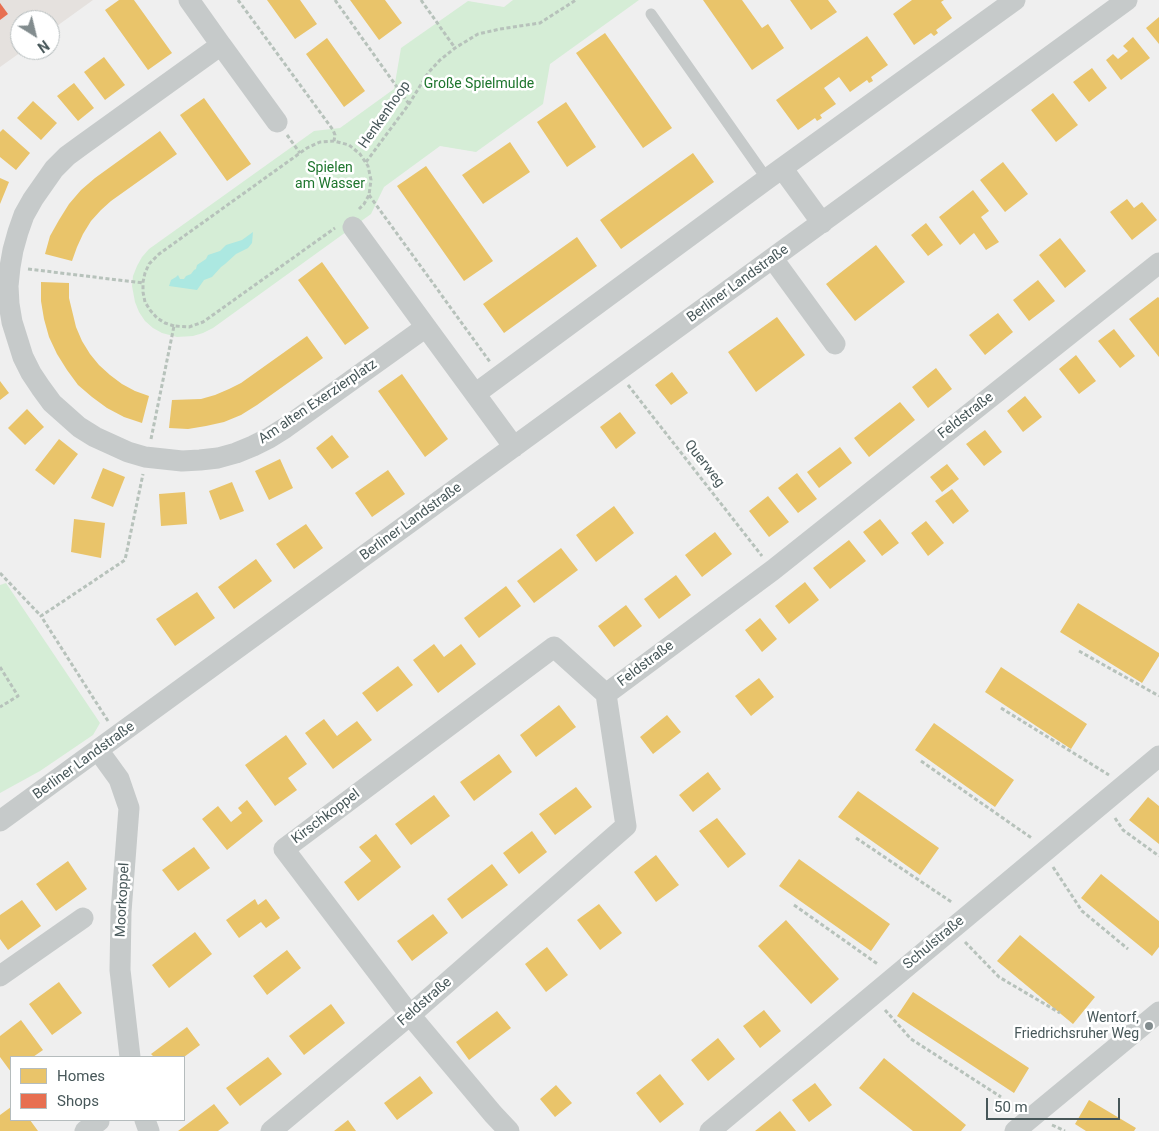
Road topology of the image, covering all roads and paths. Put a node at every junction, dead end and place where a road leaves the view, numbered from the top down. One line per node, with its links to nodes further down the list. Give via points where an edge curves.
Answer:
1 (189, 0): 9 (street)
2 (238, 0): 13 (path, via 333,130)
3 (334, 0): 11 (path)
4 (420, 0): 10 (path)
5 (576, 0): 10 (path, Henkenhoop, via 540,23 478,34)
6 (1015, 0): 14 (street)
7 (1125, 0): 16 (street, Berliner Landstraße)
8 (651, 14): 14 (lane)
9 (221, 45): 12 (street); 20 (street, Am alten Exerzierplatz, via 67,156 54,169 32,198 24,215)
10 (455, 48): 11 (path, Henkenhoop, via 428,73)
11 (410, 104): 13 (path, Henkenhoop, via 366,162 353,147)
12 (277, 122)
13 (334, 141): 21 (path, via 320,142 307,148 159,254 149,264)
14 (775, 174): 16 (street); 26 (street)
15 (369, 194): 26 (path)
16 (822, 223): 18 (street, Berliner Landstraße)
17 (353, 227): 23 (street)
18 (773, 259): 24 (street); 25 (street, Berliner Landstraße)
19 (1159, 263): 29 (street, Feldstraße)
20 (10, 267): 21 (path); 23 (street, Am alten Exerzierplatz, via 9,304 17,340 31,373 52,403 95,437 128,452 163,460 218,458 261,442)
21 (143, 283): 22 (path, via 144,297 150,310 160,320)
22 (174, 326)
23 (426, 327): 27 (street)
24 (835, 344)
25 (618, 372): 28 (street, Berliner Landstraße); 29 (path, Querweg)
26 (500, 375): 27 (street)
27 (475, 394): 28 (street)
28 (514, 447): 38 (street, Berliner Landstraße)
29 (773, 570): 34 (street, Feldstraße)
30 (0, 573): 31 (path)
31 (41, 616)
32 (1079, 652): 35 (path)
33 (0, 667): 36 (path, via 18,696)
34 (606, 694): 57 (street, Feldstraße, via 626,826); 57 (street, Kirschkoppel, via 554,648 284,849)
35 (1159, 696)
36 (0, 707)
37 (1001, 708): 41 (path)
38 (98, 750): 43 (street, Berliner Landstraße); 58 (street, Moorkoppel, via 119,779 129,808 120,970)
39 (1159, 756): 41 (street, Schulstraße)
40 (921, 761): 45 (path)
41 (1124, 785): 42 (street, Schulstraße)
42 (1103, 802): 45 (street, Schulstraße); 46 (path, via 1123,830)
43 (0, 821)
44 (856, 838): 48 (path)
45 (1045, 851): 48 (street, Schulstraße); 51 (path, via 1082,911)
46 (1159, 856)
47 (794, 905): 53 (path)
48 (970, 914): 50 (street, Schulstraße)
49 (83, 918): 52 (street)
50 (952, 928): 53 (street, Schulstraße); 56 (path, via 999,977)
51 (1128, 949)
52 (0, 976)
53 (894, 976): 54 (street, Schulstraße)
54 (872, 995): 59 (path, via 911,1039); 64 (street, Schulstraße)
55 (1159, 1012): 65 (street)
56 (1060, 1013)
57 (410, 1015): 62 (street, Feldstraße); 63 (street, Kirschkoppel)
58 (130, 1056)
59 (1001, 1098)
60 (99, 1121): 61 (street)
61 (85, 1131)
62 (271, 1131)
63 (509, 1131)
64 (710, 1131)
65 (1015, 1131)

